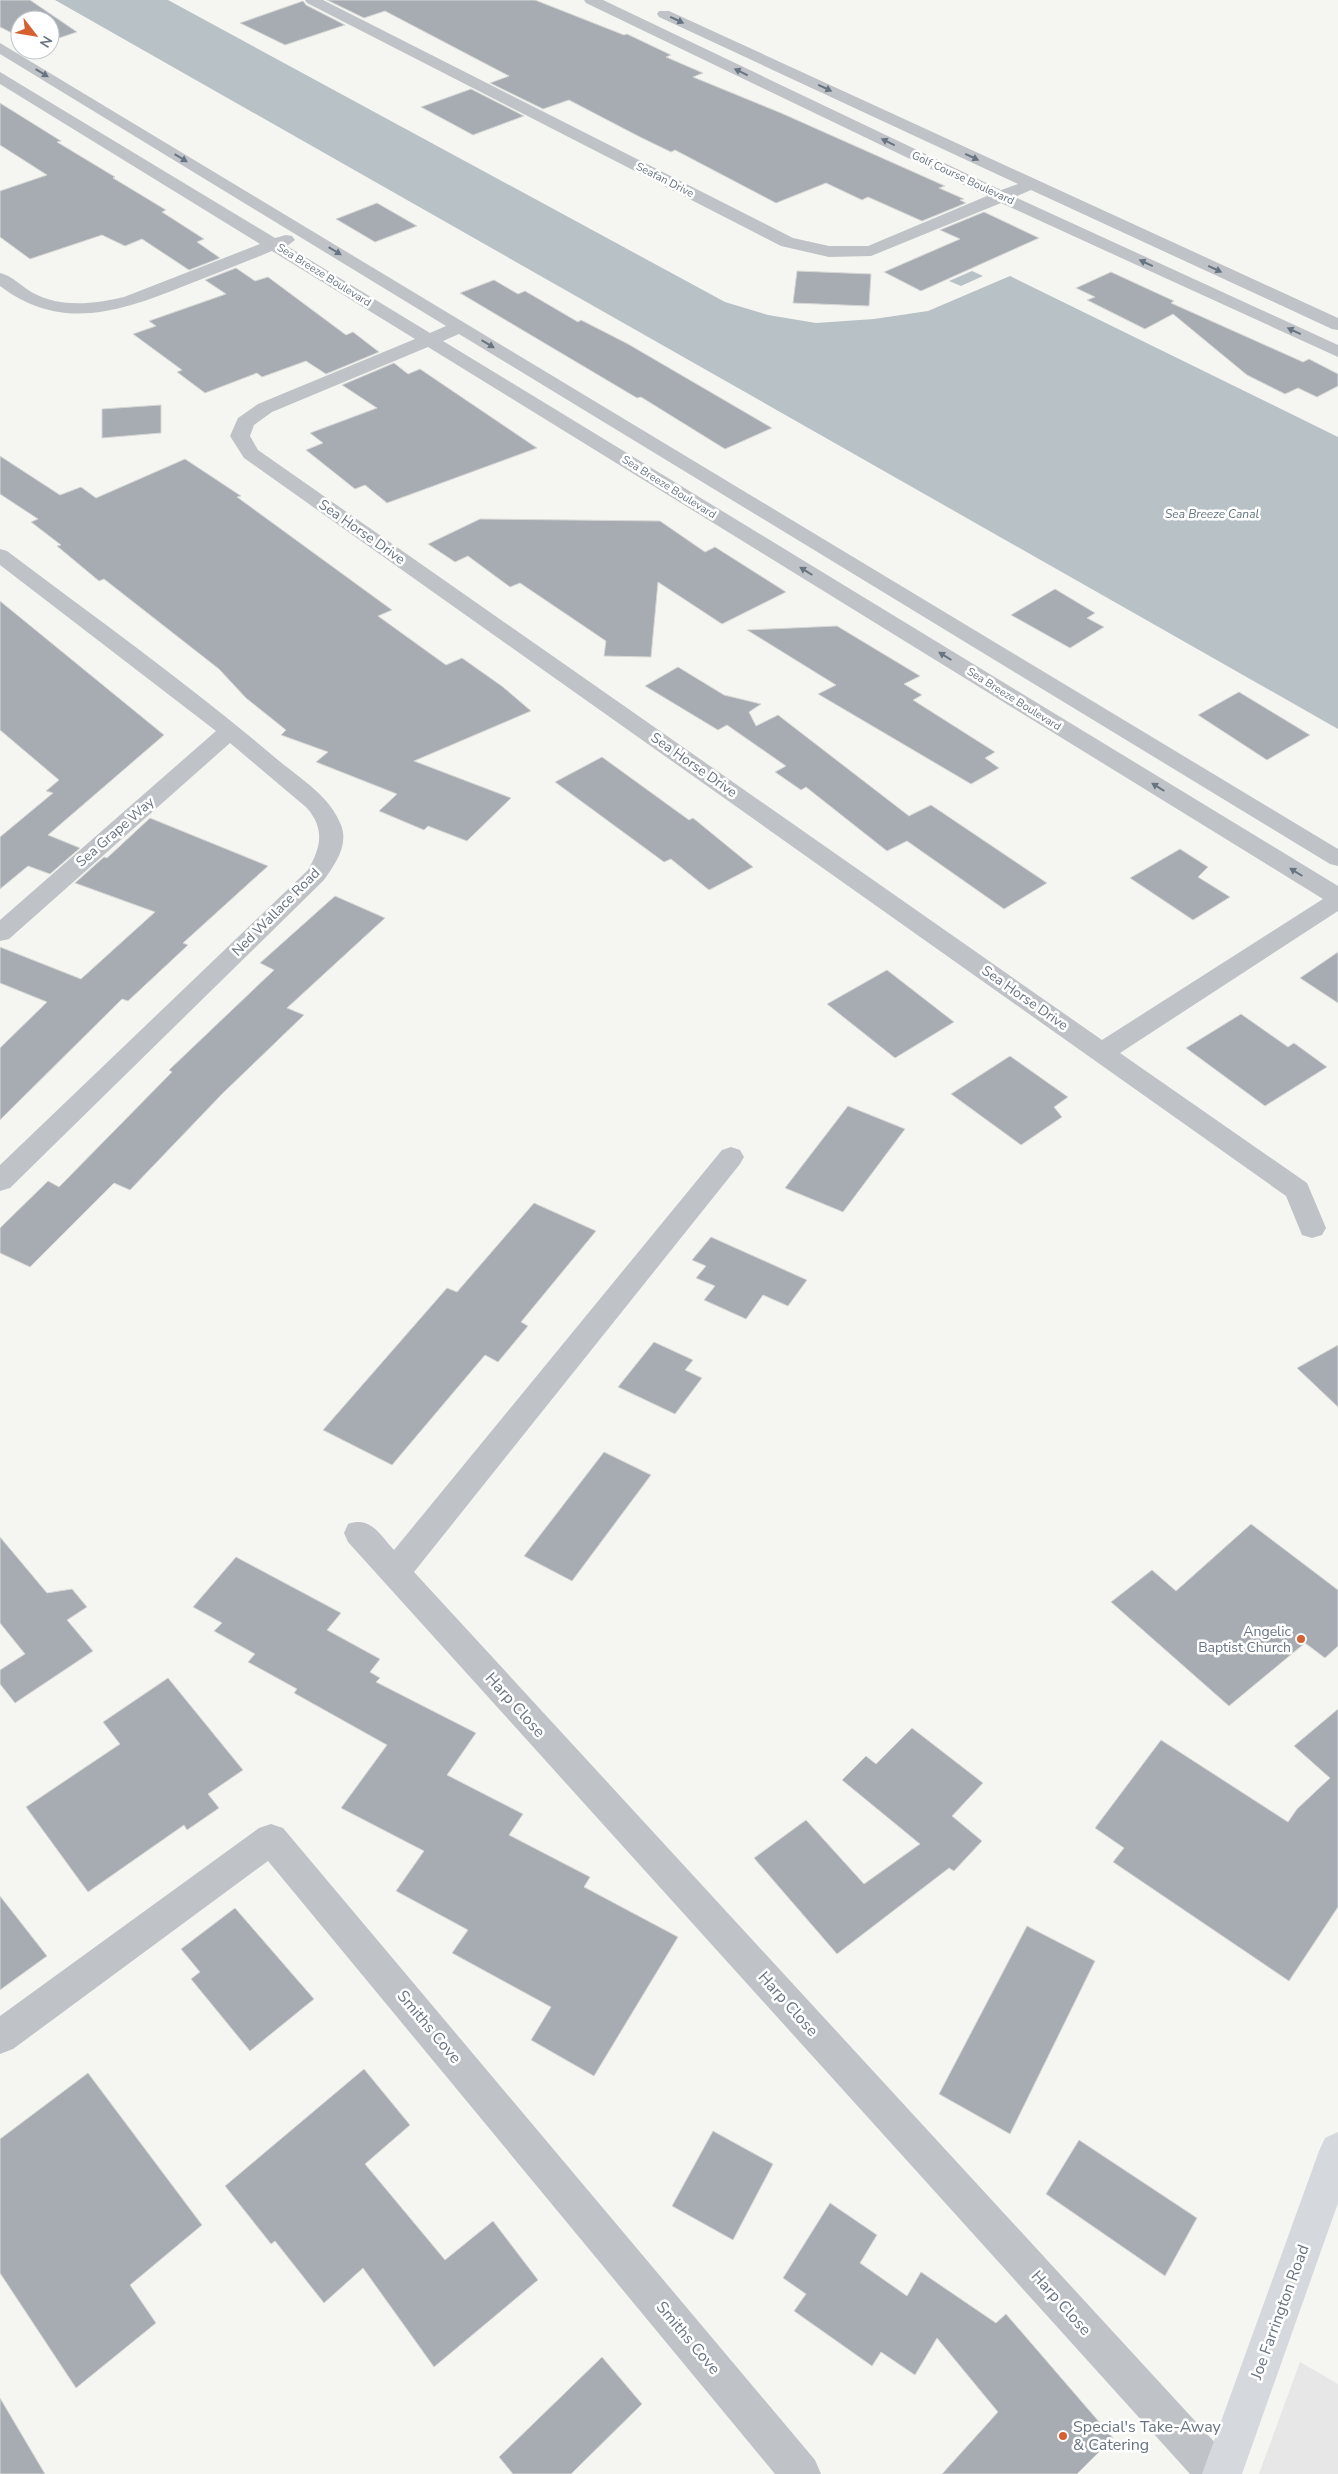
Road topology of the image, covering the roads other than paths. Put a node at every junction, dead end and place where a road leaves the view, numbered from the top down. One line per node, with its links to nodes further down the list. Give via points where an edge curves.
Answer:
1 (312, 0): 7 (street, Seafan Drive, via 787,242 815,251 849,254 871,251)
2 (591, 0): 7 (street, Golf Course Boulevard, one-way to 2)
3 (651, 8): 6 (street, Golf Course Boulevard, one-way to 6)
4 (0, 48): 8 (street, Sea Breeze Boulevard, one-way to 8)
5 (0, 77): 9 (street, Sea Breeze Boulevard)
6 (1032, 184): 7 (street, Seafan Drive); 11 (street, Golf Course Boulevard, one-way to 11)
7 (1000, 196): 14 (street, Golf Course Boulevard, one-way to 7)
8 (305, 233): 9 (street); 12 (street, Sea Breeze Boulevard, one-way to 12)
9 (274, 244): 10 (street, via 130,302 81,310 59,308 28,298); 13 (street, Sea Breeze Boulevard)
10 (0, 278)
11 (1338, 325)
12 (460, 327): 13 (street); 17 (street, Sea Breeze Boulevard, one-way to 17)
13 (428, 339): 18 (street, Sea Breeze Boulevard, one-way to 13); 20 (street, Sea Horse Drive, via 266,408 245,422 240,436 251,454)
14 (1338, 352)
15 (0, 555): 16 (street, Ned Wallace Road)
16 (230, 731): 19 (street, Sea Grape Way); 22 (street, Ned Wallace Road, via 315,804 328,820 333,837 329,856 316,875)
17 (1338, 860)
18 (1338, 899): 20 (street)
19 (0, 933)
20 (1102, 1052): 23 (street, Sea Horse Drive, via 1296,1190)
21 (731, 1157): 25 (street)
22 (0, 1181)
23 (1312, 1228)
24 (359, 1533): 25 (street, Harp Close)
25 (395, 1572): 29 (street, Harp Close)
26 (0, 2037): 28 (street, Smiths Cove, via 272,1839)
27 (1338, 2151): 30 (main road, Joe Farrington Road)
28 (801, 2474)
29 (1218, 2474)
30 (1222, 2474)

